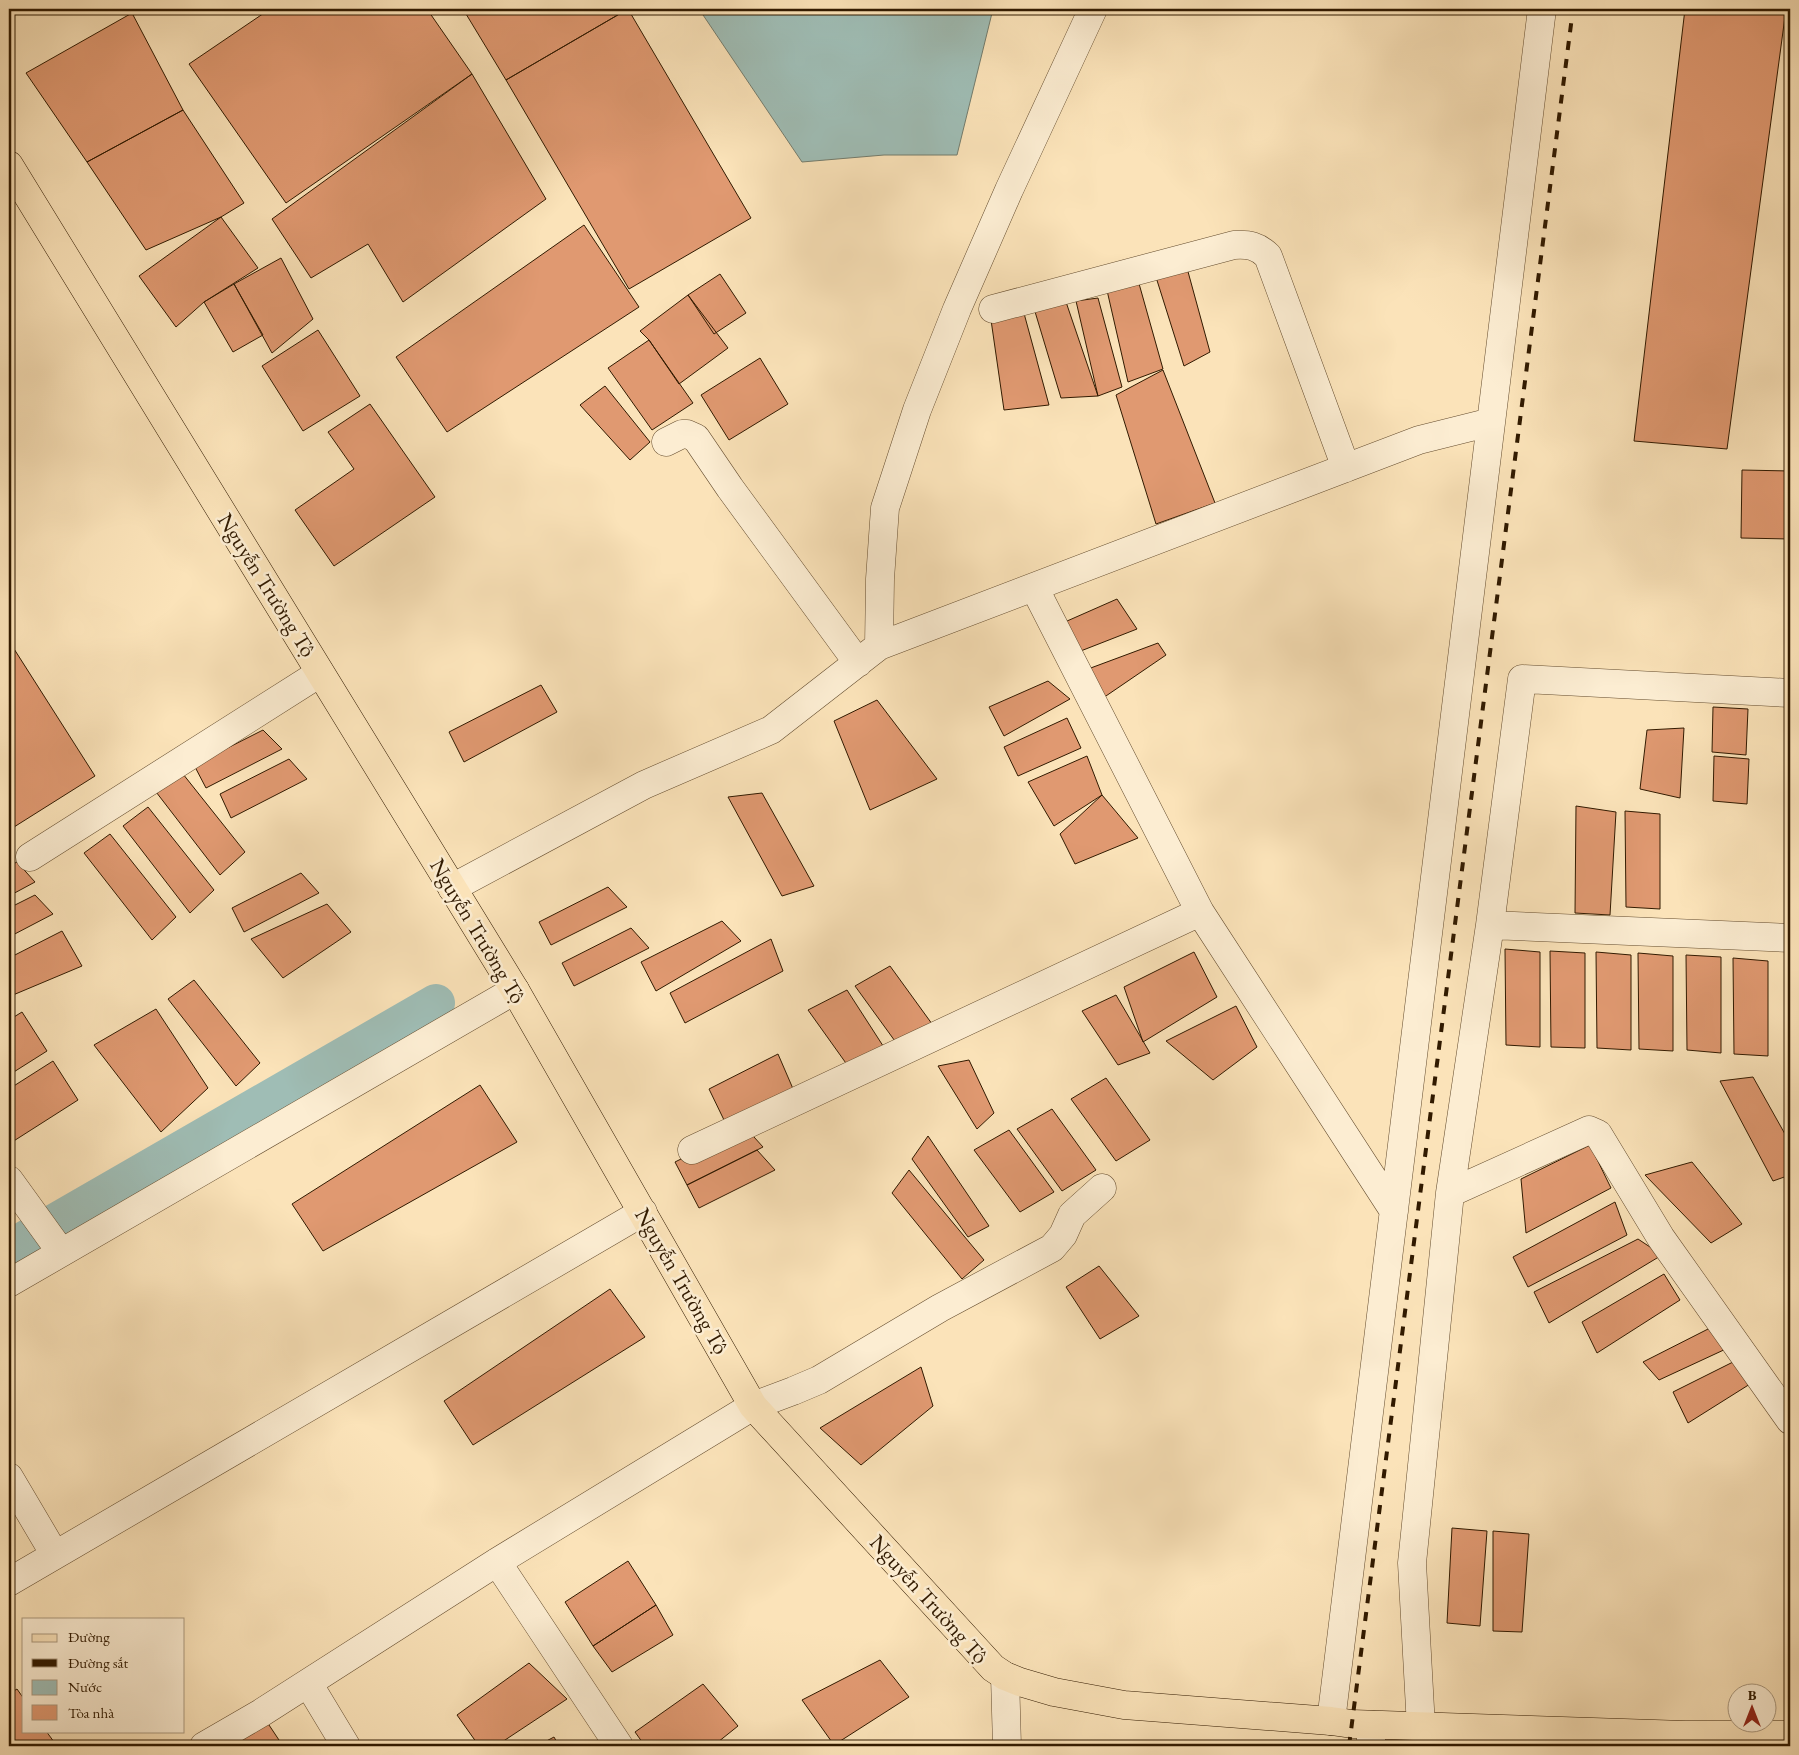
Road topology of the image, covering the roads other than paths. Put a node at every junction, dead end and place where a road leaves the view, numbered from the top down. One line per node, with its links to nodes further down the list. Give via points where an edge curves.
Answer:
1 (1092, 9): 9 (street, via 997,217 917,410 885,508)
2 (1542, 9): 5 (street)
3 (9, 164): 11 (main road, Nguyễn Trường Tộ)
4 (993, 309): 7 (street, via 1234,245 1260,247 1268,256)
5 (1491, 422): 7 (street, via 1419,440); 23 (street)
6 (666, 442): 10 (street, via 682,434 696,438)
7 (1346, 468): 8 (street)
8 (1034, 587): 9 (street); 15 (street)
9 (879, 646): 10 (street)
10 (858, 663): 14 (street, via 772,730 644,785)
11 (320, 673): 13 (street); 14 (main road, Nguyễn Trường Tộ)
12 (1790, 693): 16 (street, via 1522,679)
13 (30, 857)
14 (452, 888): 18 (main road, Nguyễn Trường Tộ)
15 (1200, 912): 19 (street); 23 (street)
16 (1490, 925): 17 (street); 22 (street)
17 (1790, 938)
18 (516, 990): 24 (main road, Nguyễn Trường Tộ); 25 (street)
19 (692, 1150)
20 (9, 1180): 25 (street)
21 (1102, 1188): 27 (street, via 1072,1215 1063,1235 1052,1248 940,1308 819,1380)
22 (1450, 1193): 28 (street, via 1588,1130 1598,1134 1661,1238); 36 (street, via 1412,1563)
23 (1394, 1211): 35 (street)
24 (643, 1212): 27 (main road, Nguyễn Trường Tộ); 30 (street)
25 (61, 1252): 26 (street)
26 (9, 1283)
27 (753, 1406): 31 (street); 33 (main road, Nguyễn Trường Tộ, via 993,1668)
28 (1790, 1420)
29 (9, 1476): 30 (street)
30 (55, 1555): 32 (street)
31 (497, 1562): 34 (street); 42 (street)
32 (9, 1582)
33 (1005, 1676): 35 (main road, Nguyễn Trường Tộ, via 1054,1692 1124,1705); 43 (street)
34 (308, 1683): 40 (street); 41 (street)
35 (1331, 1721): 37 (main road, Nguyễn Trường Tộ, via 1352,1724)
36 (1422, 1728): 37 (main road, Nguyễn Trường Tộ); 39 (main road, Nguyễn Trường Tộ)
37 (1371, 1736)
38 (1790, 1736): 39 (main road, Nguyễn Trường Tộ)
39 (1687, 1740)
40 (204, 1746)
41 (346, 1746)
42 (619, 1746)
43 (1007, 1746)

